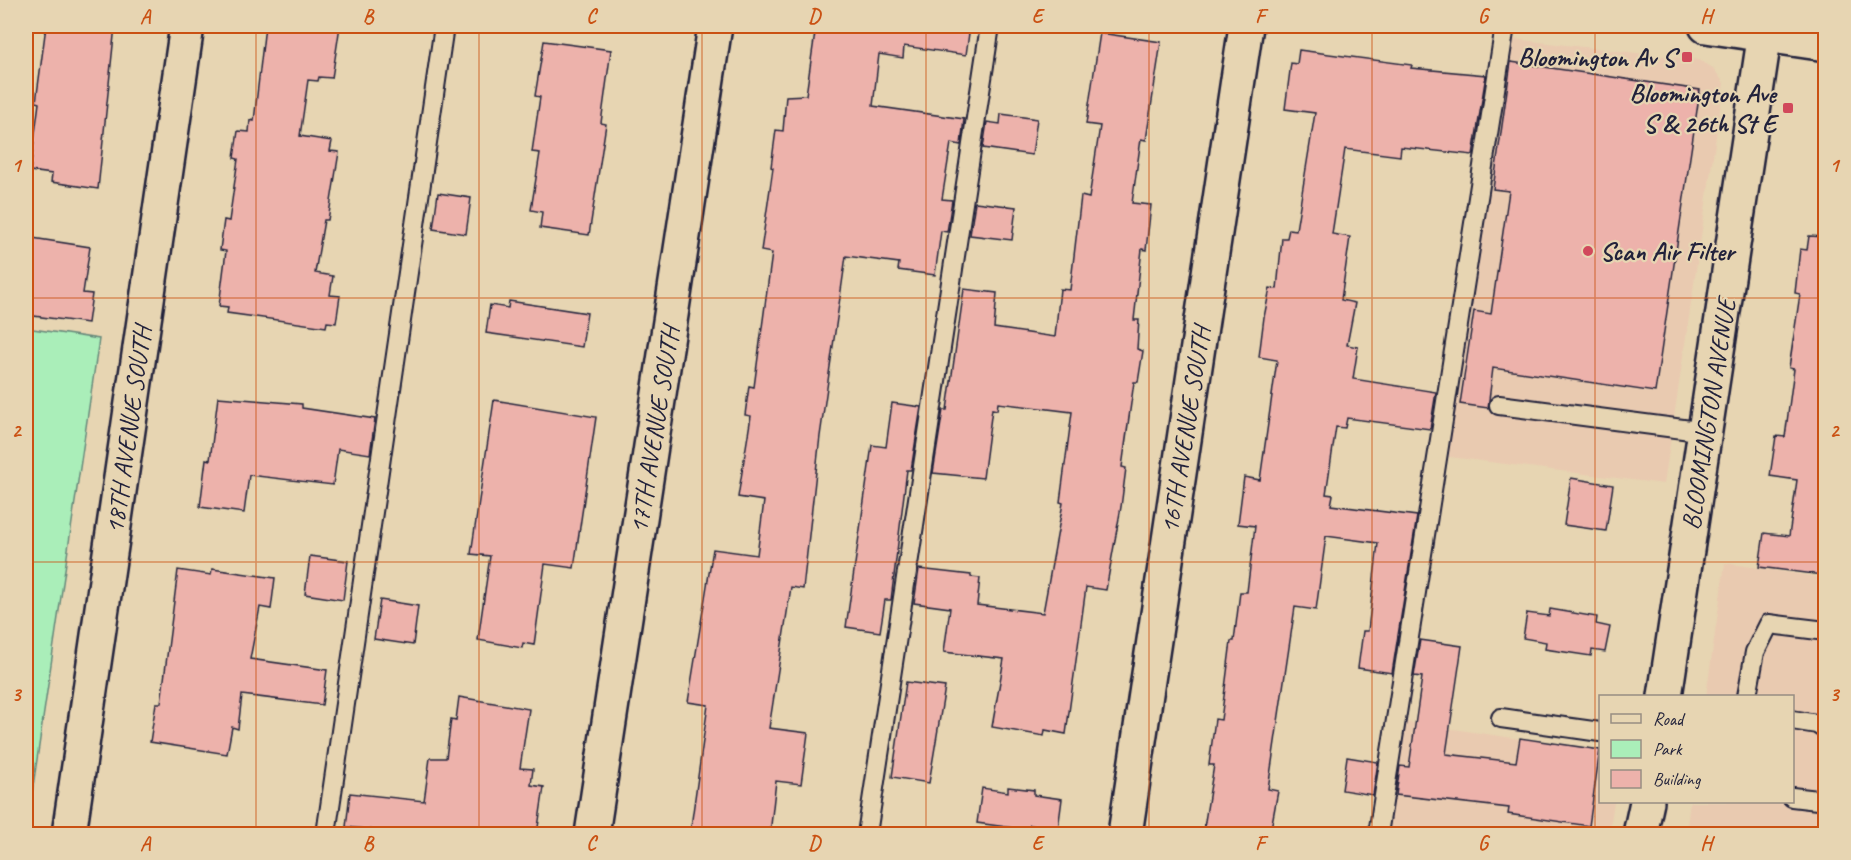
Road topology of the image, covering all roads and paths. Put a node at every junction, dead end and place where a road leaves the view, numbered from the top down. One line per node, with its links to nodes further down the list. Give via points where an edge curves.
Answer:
1 (188, 26): 22 (street, 18TH AVENUE SOUTH)
2 (444, 26): 23 (lane)
3 (716, 26): 24 (street, 17TH AVENUE SOUTH)
4 (990, 26): 25 (lane)
5 (1246, 26): 26 (street, 16TH AVENUE SOUTH)
6 (1505, 26): 27 (lane)
7 (1706, 26): 8 (street)
8 (1766, 30): 9 (street); 11 (street, BLOOMINGTON AVENUE)
9 (1826, 44)
10 (1500, 405): 11 (lane)
11 (1706, 432): 13 (street, BLOOMINGTON AVENUE)
12 (1826, 631): 14 (lane, via 1769,624 1755,652)
13 (1665, 695)
14 (1747, 695)
15 (1502, 718): 18 (lane)
16 (1794, 720): 17 (lane, via 1818,724)
17 (1826, 730)
18 (1599, 732)
19 (1794, 796): 20 (lane)
20 (1826, 801)
21 (1647, 803): 28 (street)
22 (69, 834)
23 (326, 834)
24 (592, 834)
25 (867, 834)
26 (1125, 834)
27 (1378, 834)
28 (1640, 834)

